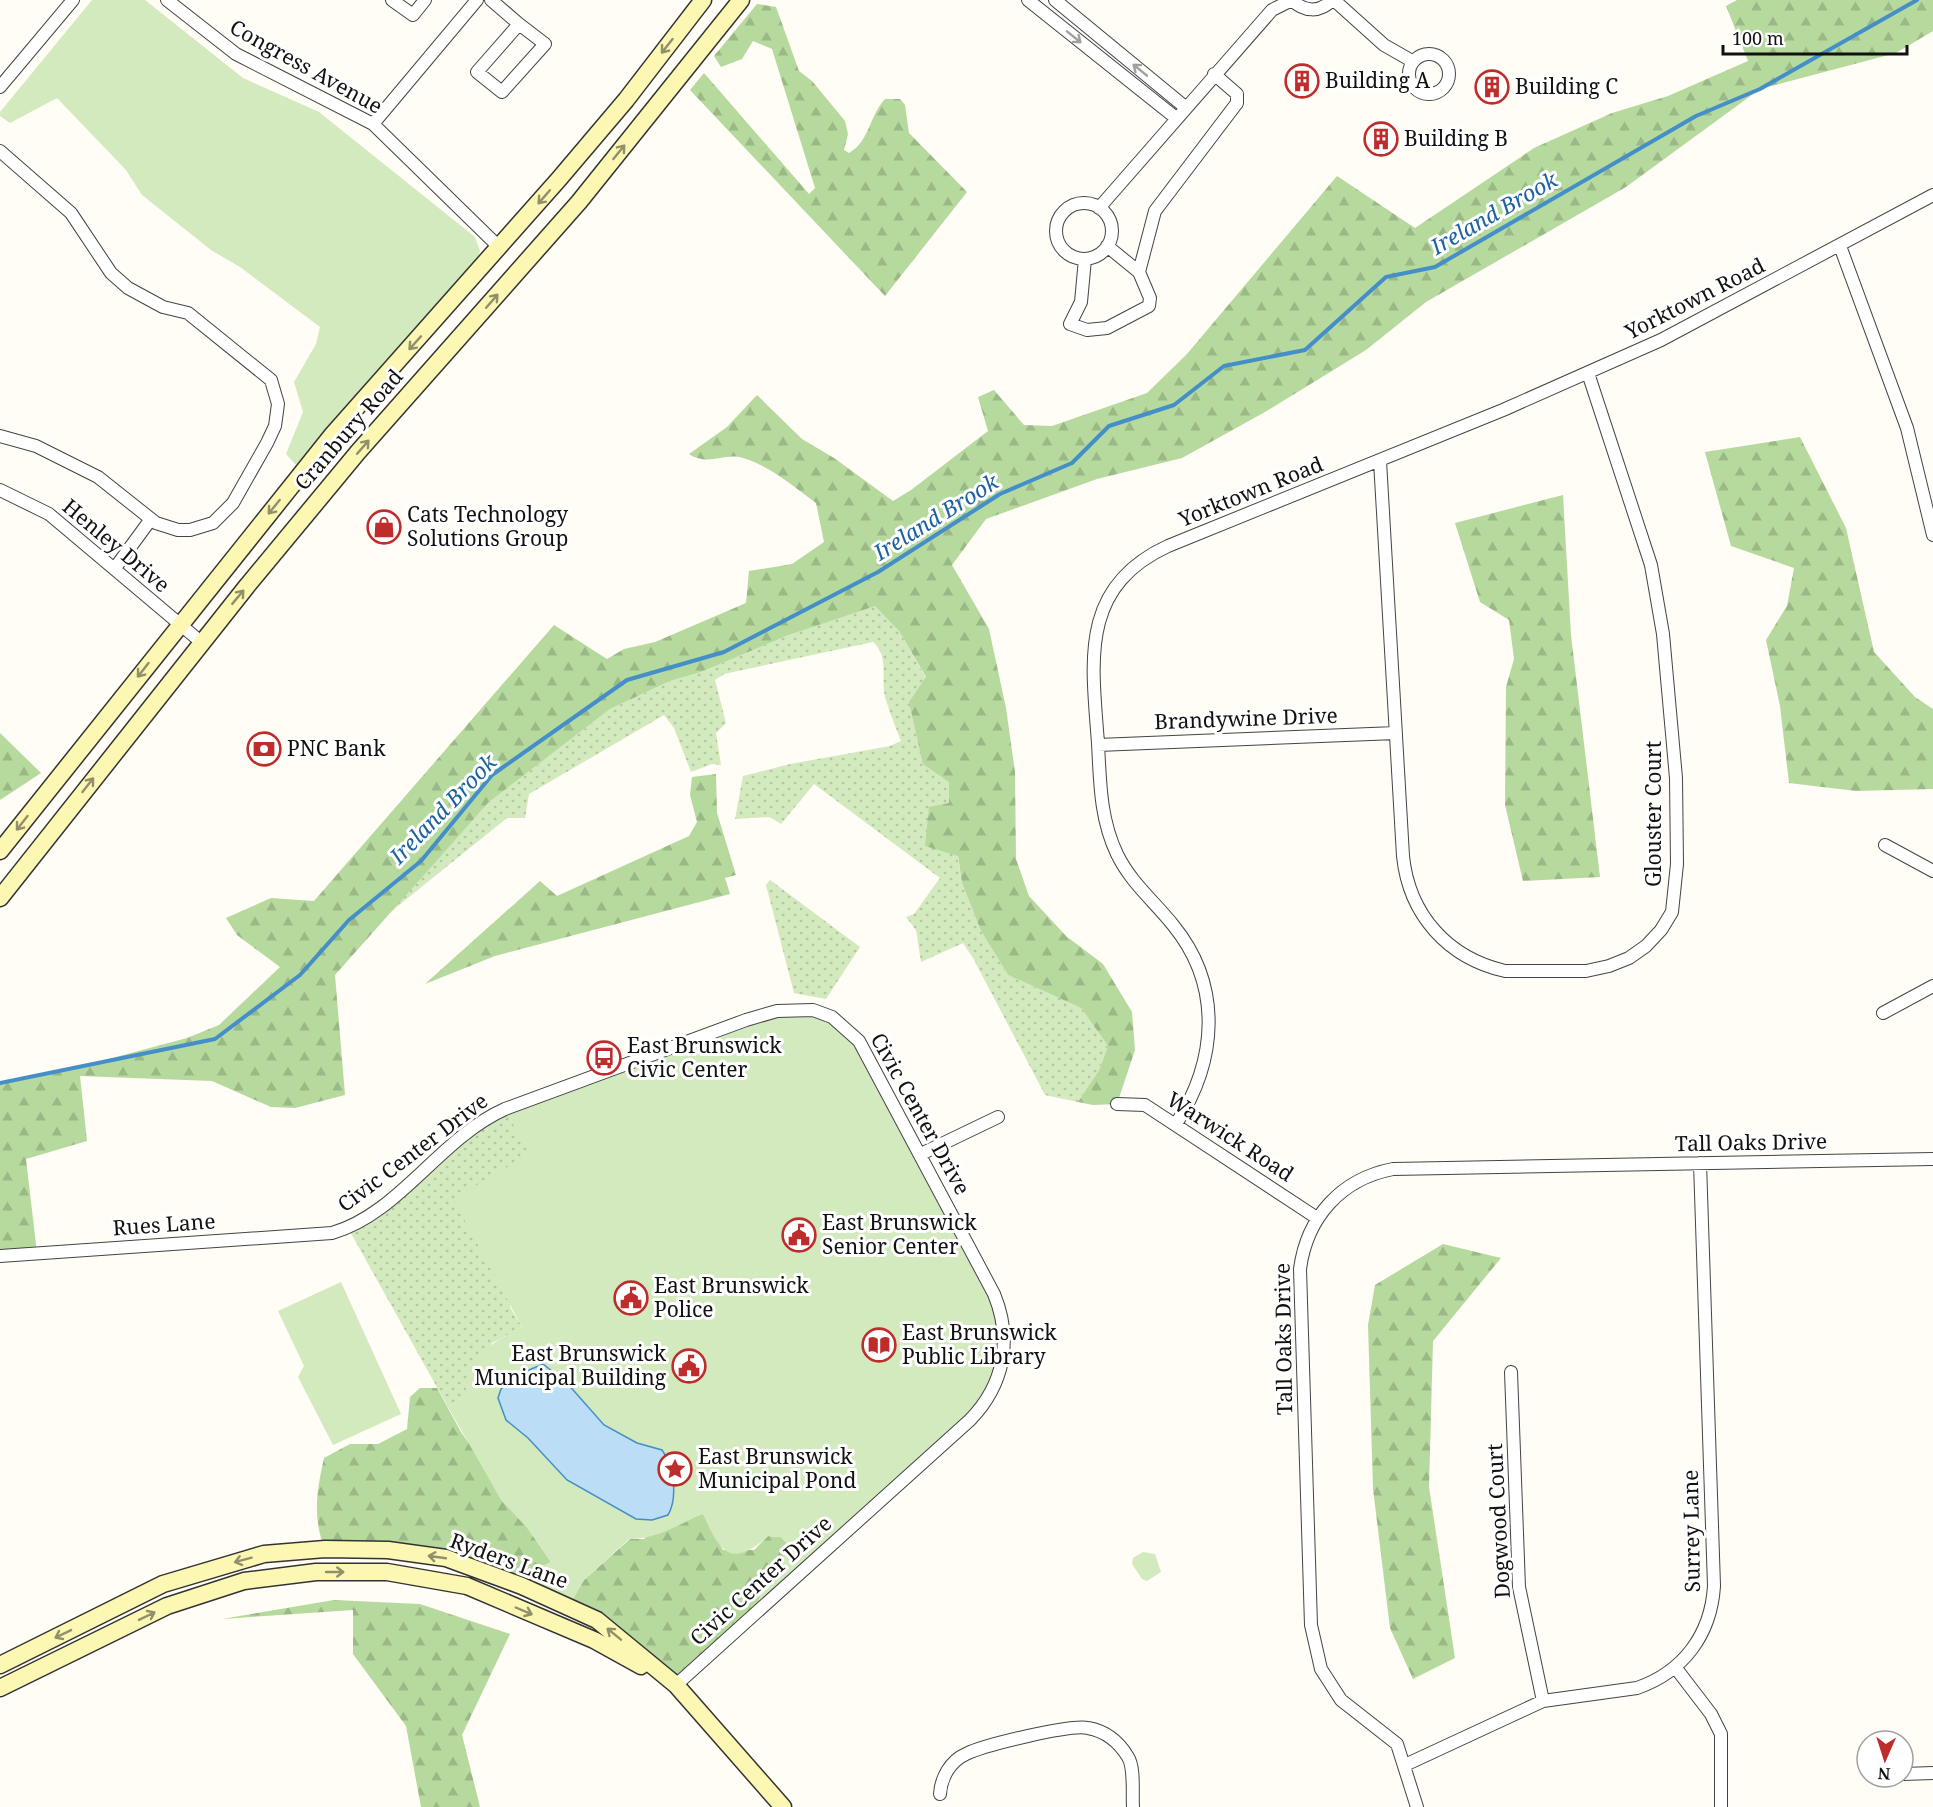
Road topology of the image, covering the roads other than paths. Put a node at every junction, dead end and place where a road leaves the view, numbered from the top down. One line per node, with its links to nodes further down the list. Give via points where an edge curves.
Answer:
1 (73, 0): 16 (street)
2 (167, 0): 19 (street, Congress Avenue, via 236,54)
3 (392, 0): 4 (street, via 412,15)
4 (425, 0)
5 (477, 0): 19 (street)
6 (490, 0): 13 (street)
7 (703, 0): 25 (main road, Cranbury Road, one-way to 25, via 626,100)
8 (741, 0): 36 (main road, Cranbury Road, one-way to 8, via 358,452 579,202)
9 (1028, 0): 18 (street, one-way to 18)
10 (1055, 0): 17 (street, one-way to 10)
11 (1292, 0): 12 (street, via 1312,10); 15 (street, via 1272,10)
12 (1333, 0): 14 (street, via 1384,45)
13 (519, 24): 13 (street, via 545,44 502,92 477,72)
14 (1412, 61)
15 (1214, 75): 17 (street); 27 (street, via 1237,94 1237,103 1155,211)
16 (0, 87)
17 (1185, 107): 18 (street)
18 (1176, 118): 22 (street)
19 (373, 124): 25 (street, Congress Avenue)
20 (2, 157): 32 (street, via 71,213 111,273 128,288 163,307 188,313 275,387 275,426 223,516 190,530 167,528)
21 (1933, 195): 24 (street, Yorktown Road)
22 (1099, 208): 23 (street, via 1110,222); 26 (street, via 1081,203 1064,211 1058,219 1056,237 1060,246 1067,253)
23 (1107, 246): 26 (street); 27 (street)
24 (1840, 246): 28 (street, Yorktown Road, via 1661,340); 33 (street, via 1907,428)
25 (500, 248): 35 (main road, Cranbury Road, one-way to 35, via 333,434)
26 (1085, 258): 27 (street, via 1081,302 1070,324 1087,330 1107,328 1149,306 1150,298)
27 (1139, 272)
28 (1588, 373): 30 (street, Yorktown Road); 37 (street, Glouster Court, via 1651,565 1663,634 1674,734 1677,864 1672,912 1661,930 1629,958 1586,971 1505,971 1469,959 1448,945 1422,916 1407,881)
29 (0, 435): 32 (street, via 68,460 107,483)
30 (1380, 461): 37 (street, Glouster Court); 38 (street, Yorktown Road, via 1168,546 1145,558 1126,575 1104,606 1093,642)
31 (0, 490): 34 (street, Henley Drive, via 49,514)
32 (151, 519): 34 (street)
33 (1933, 535)
34 (115, 568): 35 (street, Henley Drive)
35 (180, 625): 36 (street, Henley Drive); 40 (main road, Cranbury Road, one-way to 40)
36 (201, 642): 42 (main road, Cranbury Road, one-way to 36)
37 (1396, 733): 38 (street, Brandywine Drive)
38 (1098, 745): 47 (street, Yorktown Road, via 1102,803 1117,855 1136,885 1184,940 1204,987 1209,1020 1207,1054 1197,1087)
39 (1885, 845): 41 (street)
40 (0, 851)
41 (1933, 871)
42 (0, 898)
43 (1933, 986): 44 (street)
44 (1883, 1013)
45 (1117, 1104): 47 (street, Warwick Road, via 1144,1105)
46 (998, 1117): 48 (street)
47 (1176, 1124): 51 (street, Warwick Road)
48 (921, 1154): 52 (street, Civic Center Drive, via 859,1041 846,1028 813,1010 777,1011 578,1080 489,1116 364,1220); 57 (street, Civic Center Drive, via 999,1305 1005,1348 997,1381 970,1420)
49 (1933, 1159): 50 (street, Tall Oaks Drive)
50 (1700, 1163): 51 (street, Tall Oaks Drive, via 1393,1169 1351,1185); 56 (street, Surrey Lane, via 1714,1586 1712,1609 1704,1630)
51 (1317, 1218): 60 (street, Tall Oaks Drive, via 1300,1269 1311,1625 1315,1649 1331,1686 1352,1711 1397,1744)
52 (332, 1233): 53 (street, Rues Lane)
53 (0, 1256)
54 (1511, 1372): 59 (street, Dogwood Court, via 1519,1587)
55 (0, 1665): 57 (main road, Ryders Lane, one-way to 55, via 597,1620 446,1558 388,1550 325,1549 264,1554 216,1567 163,1584)
56 (1676, 1668): 59 (street, Surrey Lane, via 1637,1688); 67 (street, via 1711,1714 1721,1734)
57 (676, 1685): 58 (main road, Ryders Lane, one-way to 57, via 167,1606 244,1581 316,1572 387,1572 467,1586 594,1640); 64 (main road, Ryders Lane)
58 (0, 1688)
59 (1543, 1701): 60 (street, Surrey Lane)
60 (1405, 1765): 66 (street, Tall Oaks Drive)
61 (1933, 1773): 62 (street)
62 (1915, 1774)
63 (940, 1794): 65 (street, via 941,1780 965,1754 1060,1729 1087,1728 1113,1738 1130,1759)
64 (783, 1807)
65 (1133, 1807)
66 (1417, 1807)
67 (1721, 1807)

